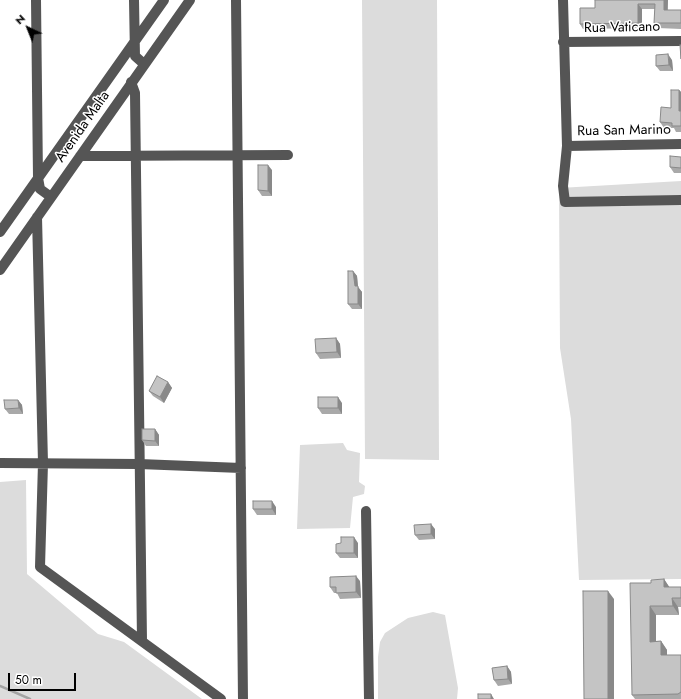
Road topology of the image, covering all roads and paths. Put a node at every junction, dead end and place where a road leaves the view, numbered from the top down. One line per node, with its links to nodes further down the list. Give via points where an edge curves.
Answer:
1 (36, 0): 18 (street)
2 (134, 0): 7 (street)
3 (164, 0): 7 (street, Avenida Malta)
4 (190, 0): 10 (street, Avenida Malta)
5 (236, 0): 14 (street)
6 (563, 0): 9 (street)
7 (135, 41): 10 (street, via 135,56); 18 (street, Avenida Malta)
8 (681, 41): 9 (street, Rua Vaticano)
9 (563, 42): 13 (street)
10 (144, 64): 11 (street, Avenida Malta)
11 (131, 82): 16 (street, Avenida Malta); 17 (street, via 135,93)
12 (681, 144): 13 (street, Rua San Marino)
13 (567, 146): 20 (street, via 563,186 565,202)
14 (238, 155): 15 (street); 17 (street); 27 (street)
15 (288, 155)
16 (80, 156): 17 (street); 19 (street, Avenida Malta)
17 (135, 156): 26 (street)
18 (38, 178): 19 (street, via 40,189); 22 (street, Avenida Malta)
19 (51, 197): 21 (street, Avenida Malta)
20 (681, 200)
21 (37, 216): 23 (street, Avenida Malta); 25 (street)
22 (0, 232)
23 (0, 270)
24 (0, 463): 25 (street)
25 (43, 463): 26 (street); 29 (street, via 40,567)
26 (139, 464): 27 (street); 29 (street)
27 (241, 468): 31 (street)
28 (366, 511): 32 (street)
29 (142, 641): 30 (street)
30 (221, 699)
31 (243, 699)
32 (370, 699)

